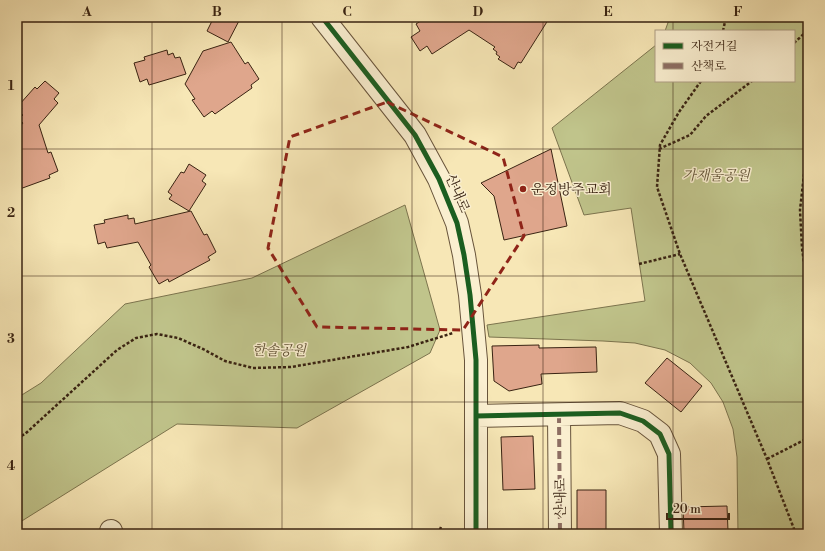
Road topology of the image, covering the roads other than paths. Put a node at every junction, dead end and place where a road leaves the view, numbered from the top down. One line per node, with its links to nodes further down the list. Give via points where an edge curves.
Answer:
1 (322, 17): 3 (street, 산내로, via 415,135 439,179 459,229 473,327)
2 (559, 415): 3 (street); 5 (street, 산내로); 6 (street, via 620,413 643,421 660,434 669,454)
3 (476, 416): 4 (street, 산내로)
4 (476, 534)
5 (560, 534)
6 (671, 534)

